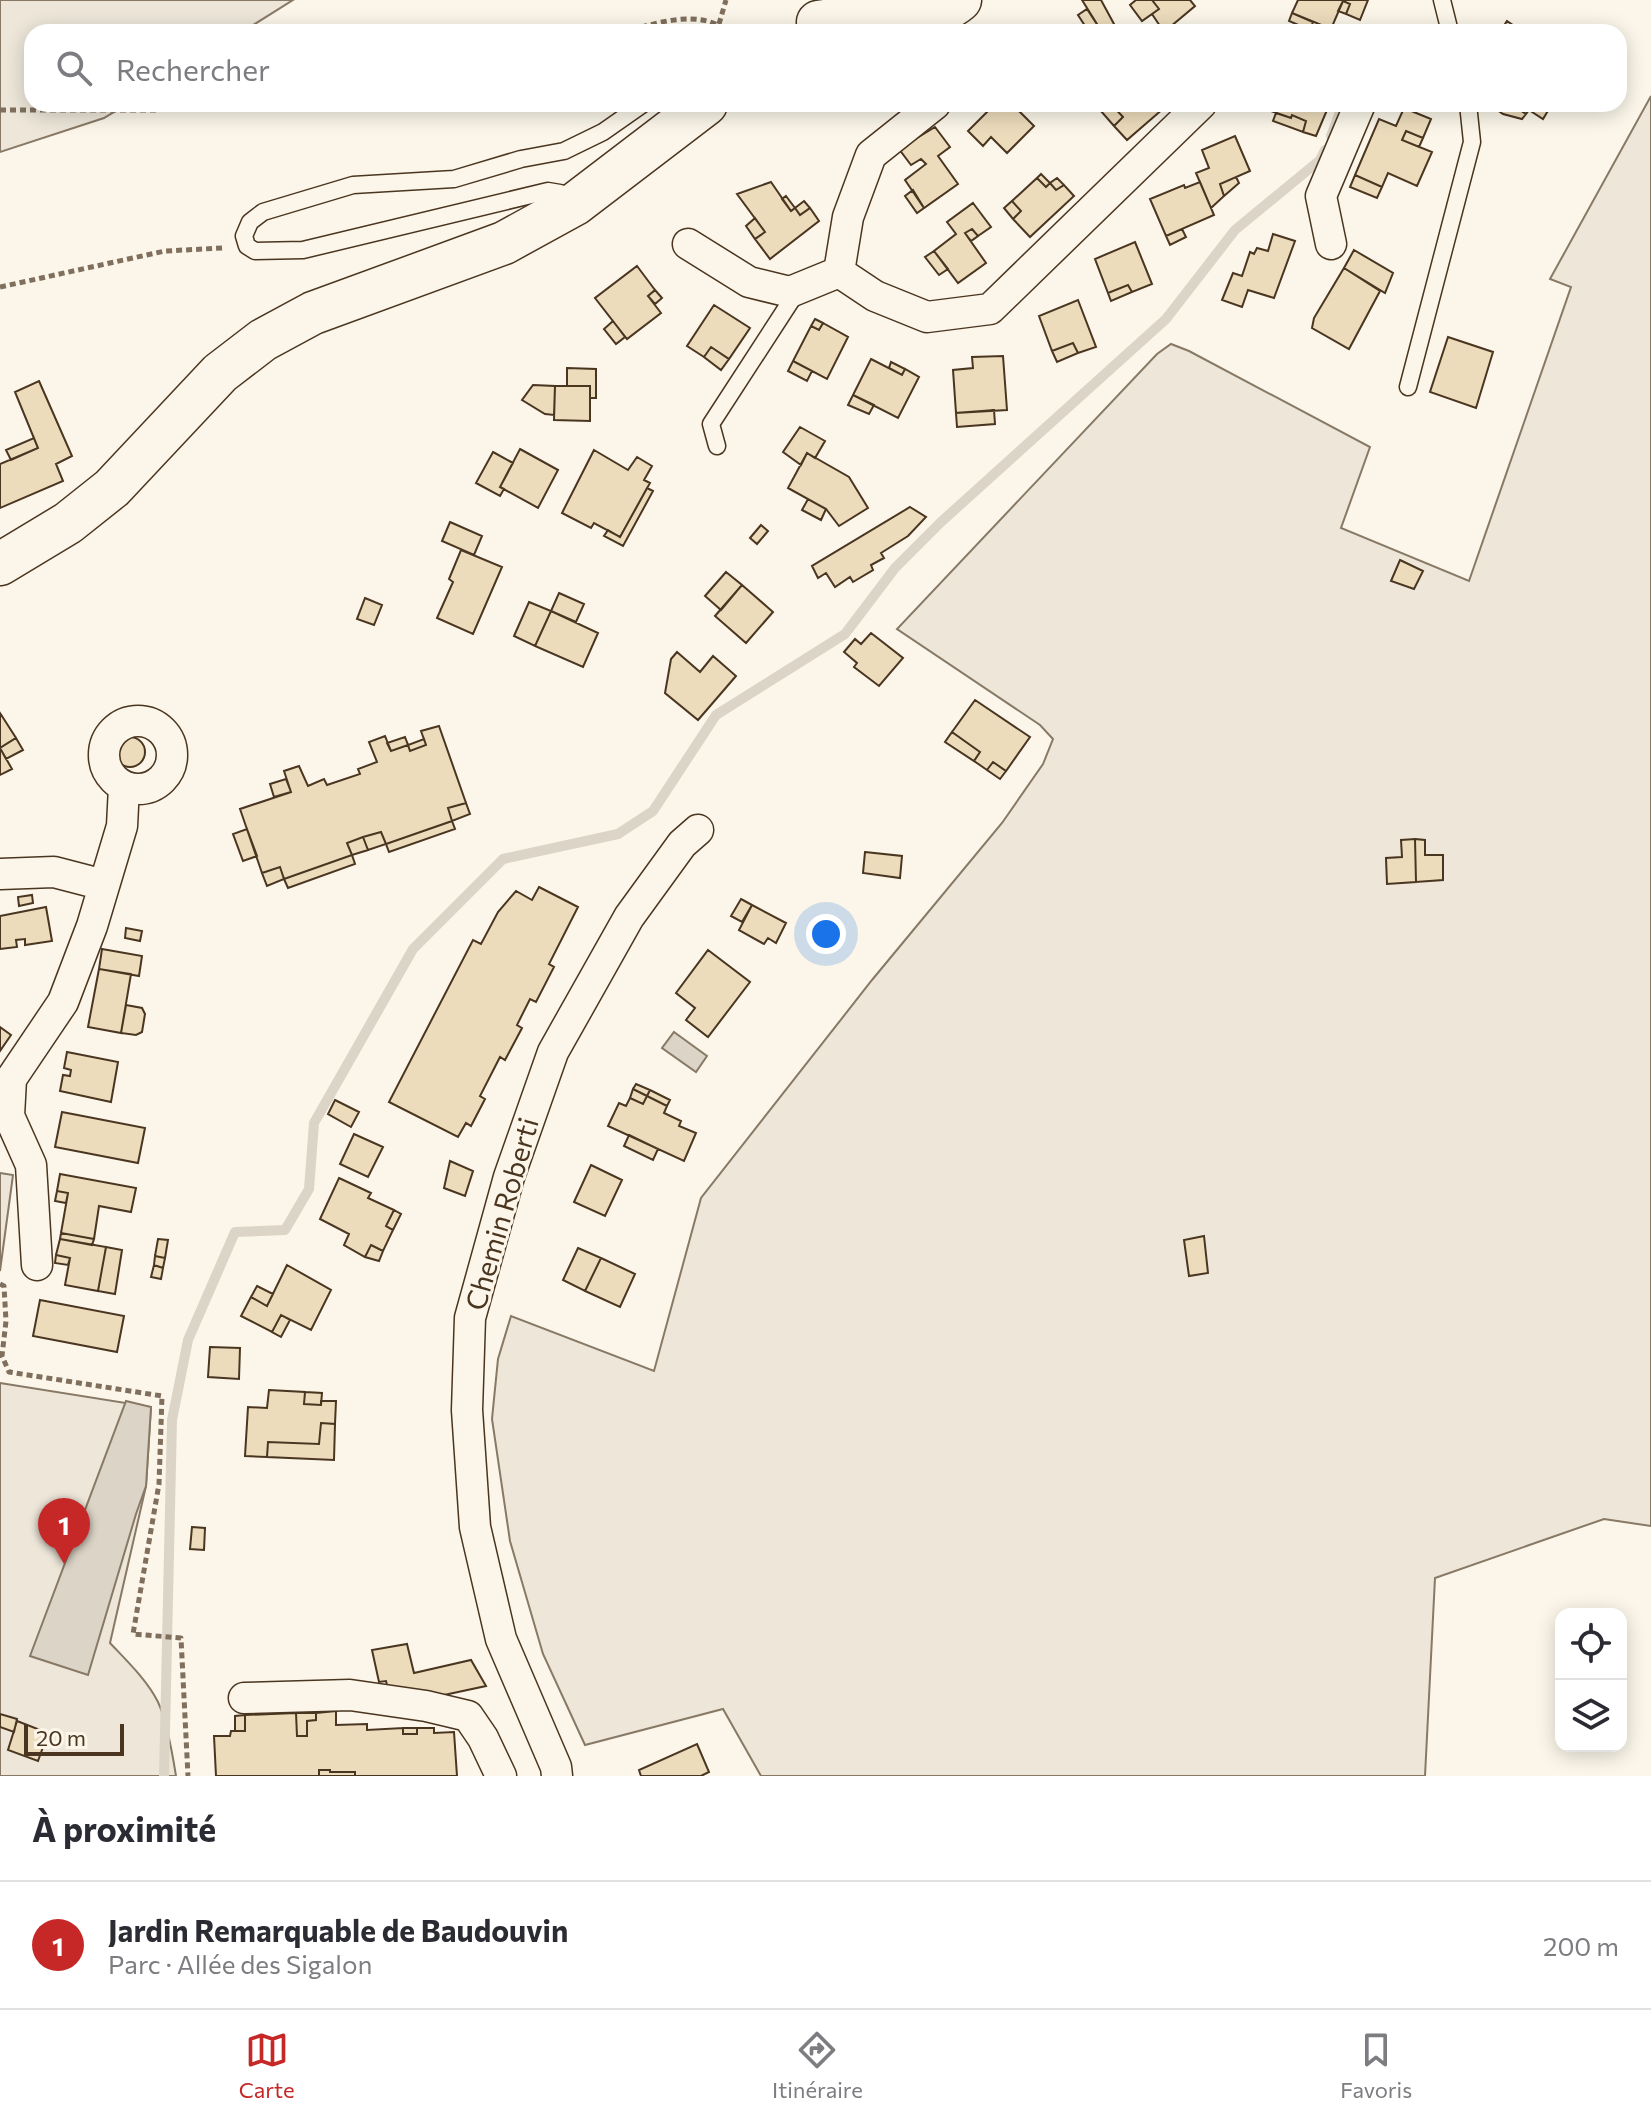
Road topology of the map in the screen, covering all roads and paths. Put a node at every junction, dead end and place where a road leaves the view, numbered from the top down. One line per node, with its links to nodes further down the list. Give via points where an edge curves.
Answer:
1 (726, 0): 7 (path)
2 (1442, 0): 8 (lane)
3 (954, 12): 4 (street)
4 (905, 14): 5 (street)
5 (822, 18)
6 (658, 24): 7 (path, via 685,18)
7 (719, 24)
8 (1448, 24)
9 (0, 110): 10 (path)
10 (24, 110)
11 (632, 112): 20 (lane, via 564,151 454,179 353,185 263,212 250,222 244,236)
12 (696, 112): 17 (street)
13 (925, 112): 21 (street, via 871,155 848,217)
14 (1193, 112): 21 (street, via 990,309 927,317 875,296)
15 (1357, 112): 19 (street, via 1321,196)
16 (1469, 112): 24 (lane, via 1472,142)
17 (575, 204): 20 (lane, via 548,191 303,250 255,251); 26 (street, via 504,243 313,313 263,340 220,373 112,488 68,523)
18 (688, 244): 23 (street, via 749,282 790,292)
19 (1331, 244)
20 (247, 246): 22 (path, via 165,251)
21 (839, 272): 23 (street)
22 (0, 287)
23 (800, 288): 25 (lane, via 711,424)
24 (1408, 387)
25 (717, 446)
26 (0, 564)
27 (124, 787): 30 (street, via 122,826)
28 (698, 830): 36 (street, Chemin Roberti, via 629,917 553,1052 509,1177 470,1318 467,1410 475,1527 501,1639)
29 (0, 874): 30 (street, via 54,872)
30 (104, 885): 31 (street, via 63,1002 11,1079 9,1116 31,1165)
31 (37, 1265)
32 (0, 1284): 34 (path, via 6,1321 2,1356 9,1372 162,1396 159,1484 133,1634 181,1638)
33 (244, 1698): 35 (street, via 350,1695 468,1716)
34 (188, 1776)
35 (501, 1776)
36 (557, 1776)

